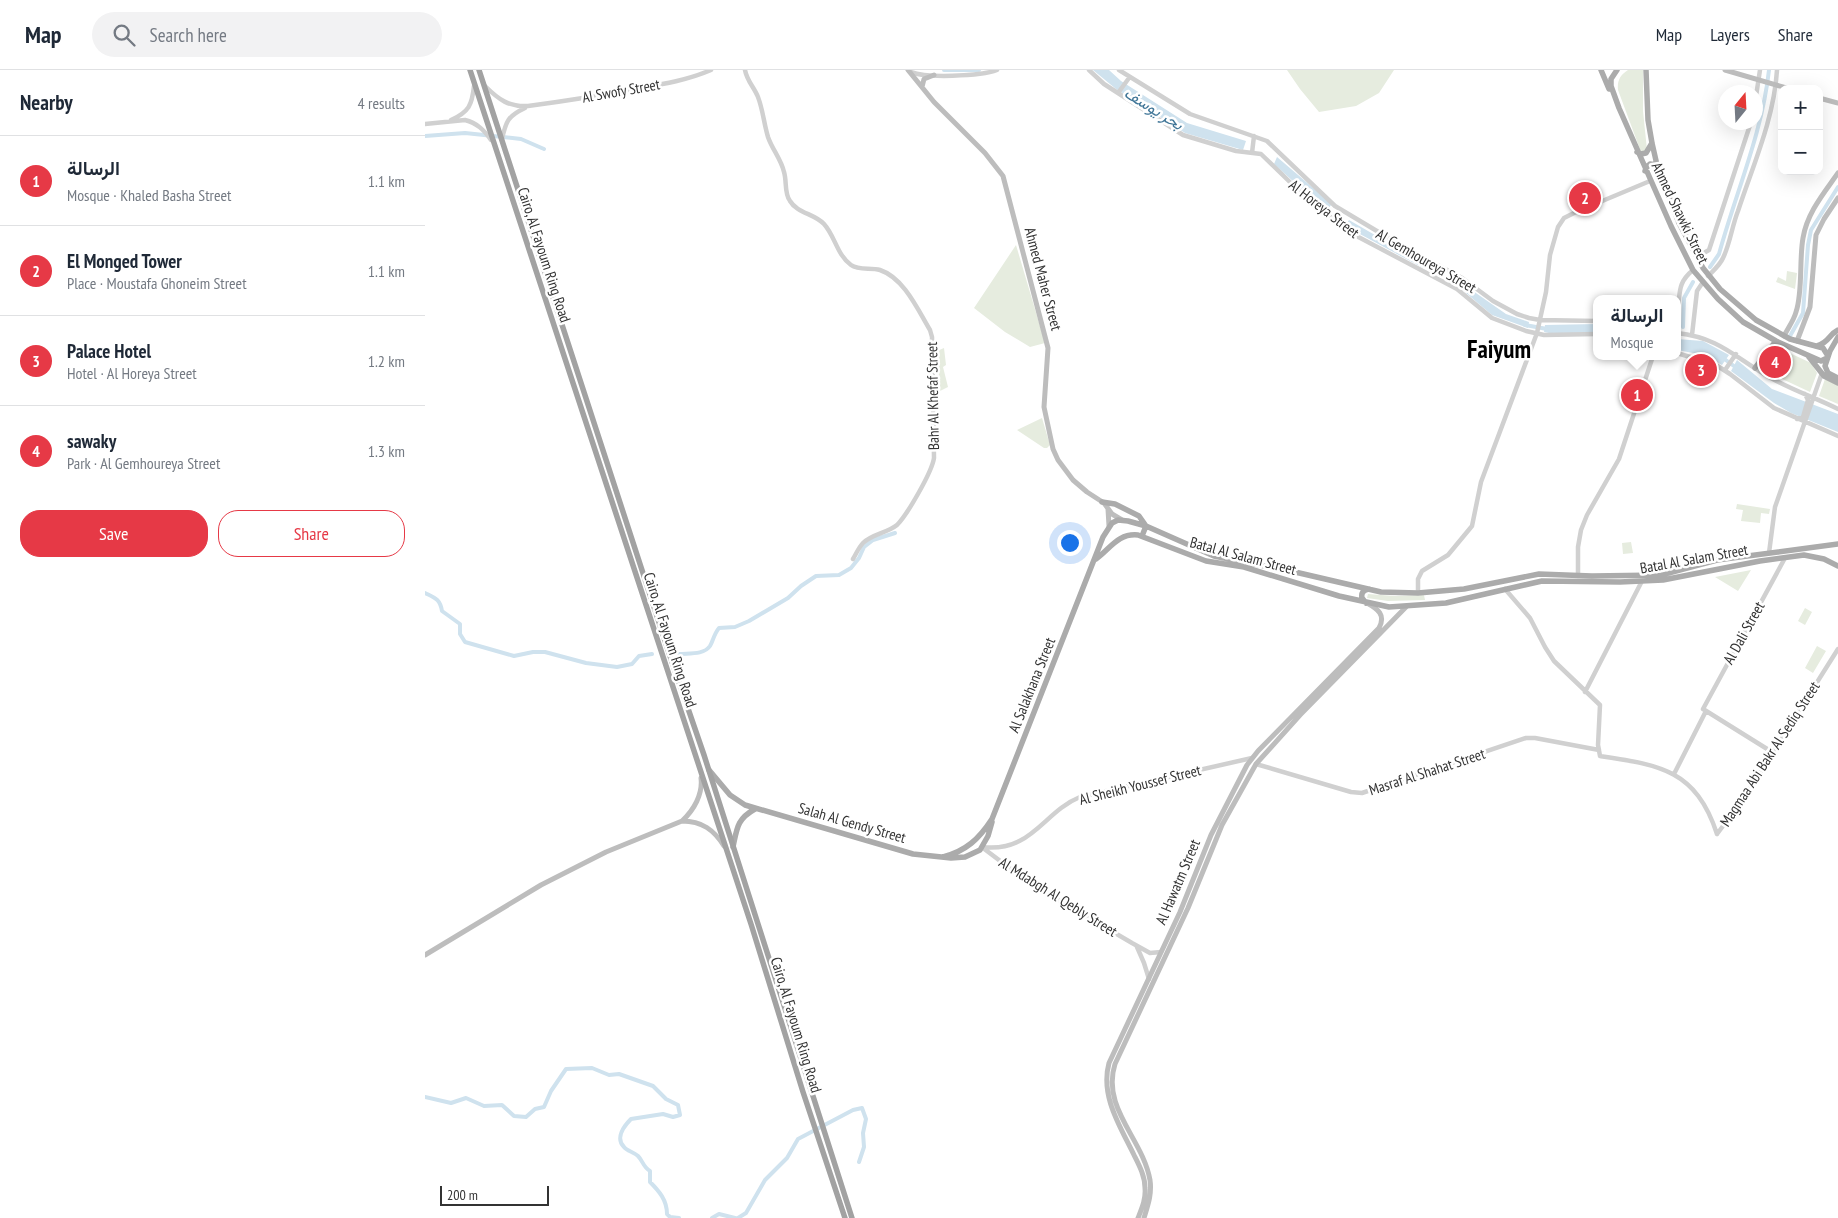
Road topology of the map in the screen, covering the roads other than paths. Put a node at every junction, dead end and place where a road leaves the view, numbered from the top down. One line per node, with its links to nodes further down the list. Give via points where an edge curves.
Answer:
1 (470, 70): 20 (highway, Cairo, Al Fayoum Ring Road)
2 (479, 70): 21 (highway, Cairo, Al Fayoum Ring Road)
3 (711, 70): 29 (street, Al Swofy Street, via 670,83)
4 (745, 70): 103 (street, Bahr Al Khefaf Street, via 761,107 769,140 783,168 790,202 824,224 850,264 884,272 898,282 932,336 933,467 900,522 865,541)
5 (908, 70): 16 (street, via 918,75); 24 (main road, Ahmed Maher Street)
6 (997, 70): 16 (street, via 984,74)
7 (1089, 70): 25 (street, Al Horeya Street)
8 (1119, 70): 17 (street, Al Gemhoureya Street)
9 (1601, 70): 26 (main road)
10 (1617, 70): 26 (main road, Ahmed Shawki Street, via 1611,83)
11 (1622, 70): 26 (main road, via 1614,80)
12 (1646, 70): 35 (main road, Ahmed Shawki Street)
13 (1725, 70): 18 (main road)
14 (1760, 70): 18 (street)
15 (1777, 70): 19 (street)
16 (934, 75): 24 (main road, via 924,80)
17 (1128, 79): 25 (street); 33 (street, Al Gemhoureya Street, via 1189,114)
18 (1762, 81): 19 (main road); 22 (street)
19 (1773, 84): 23 (main road); 52 (street, via 1770,115 1726,251 1720,264)
20 (475, 85): 30 (street, via 468,109); 36 (highway, Cairo, Al Fayoum Ring Road)
21 (484, 85): 29 (street, Al Swofy Street, via 507,104); 34 (highway, Cairo, Al Fayoum Ring Road)
22 (1761, 85)
23 (1778, 85)
24 (921, 87): 91 (main road, Ahmed Maher Street, via 1003,176 1048,348 1044,407 1053,449 1073,480)
25 (1119, 92): 38 (street, Al Horeya Street, via 1183,135)
26 (1615, 98): 37 (main road, Ahmed Shawki Street)
27 (1823, 99): 28 (main road)
28 (1838, 103)
29 (529, 106): 34 (street, Al Swofy Street, via 508,119)
30 (449, 121): 31 (street); 36 (street, via 465,120 476,124)
31 (425, 124)
32 (1748, 130): 48 (street, via 1709,250 1702,254)
33 (1254, 136): 38 (street); 44 (street, Al Gemhoureya Street, via 1276,148)
34 (502, 139): 60 (highway, Cairo, Al Fayoum Ring Road)
35 (1651, 143): 37 (main road, via 1647,153); 39 (main road, Ahmed Shawki Street)
36 (495, 145): 64 (highway, Cairo, Al Fayoum Ring Road)
37 (1637, 152): 40 (main road, Ahmed Shawki Street)
38 (1252, 153): 46 (street, Al Horeya Street, via 1261,154)
39 (1657, 165): 40 (main road, via 1650,164); 48 (main road, Ahmed Shawki Street)
40 (1645, 171): 42 (main road, Ahmed Shawki Street)
41 (1838, 173): 70 (main road, via 1814,208 1805,230 1798,306)
42 (1650, 181): 50 (main road, Ahmed Shawki Street); 61 (street, via 1576,212 1561,222 1551,247)
43 (1838, 198): 73 (main road, via 1816,235 1811,306)
44 (1335, 206): 45 (street, Al Gemhoureya Street); 46 (street)
45 (1347, 214): 47 (street); 49 (street, Al Gemhoureya Street)
46 (1330, 215): 47 (street, Al Horeya Street)
47 (1340, 225): 51 (street, Al Horeya Street)
48 (1690, 247): 52 (main road, Ahmed Shawki Street)
49 (1432, 264): 51 (street); 53 (street, Al Gemhoureya Street)
50 (1693, 270): 54 (main road, Ahmed Shawki Street); 56 (street, via 1685,276)
51 (1429, 274): 55 (street, Al Horeya Street)
52 (1708, 276): 57 (main road, Ahmed Shawki Street)
53 (1462, 278): 55 (street); 61 (street, Al Gemhoureya Street, via 1517,314)
54 (1703, 282): 59 (main road, Ahmed Shawki Street); 69 (street, via 1697,290)
55 (1457, 289): 66 (street, Al Horeya Street, via 1492,318)
56 (1679, 295)
57 (1743, 310): 58 (main road, Ahmed Shawki Street); 59 (main road)
58 (1748, 314): 63 (main road, via 1743,317); 70 (main road, Ahmed Shawki Street)
59 (1736, 316): 63 (main road, Ahmed Shawki Street)
60 (561, 320): 64 (highway); 127 (highway, Cairo, Al Fayoum Ring Road)
61 (1540, 320): 62 (street, Al Gemhoureya Street); 66 (street)
62 (1593, 321)
63 (1743, 322): 72 (main road, Ahmed Shawki Street)
64 (553, 323): 127 (highway, Cairo, Al Fayoum Ring Road)
65 (1838, 330): 74 (main road)
66 (1537, 334): 67 (street, Al Horeya Street); 122 (street, via 1481,485 1471,527 1448,555 1422,571 1418,579)
67 (1593, 334)
68 (1681, 334): 69 (street)
69 (1693, 335): 76 (street)
70 (1784, 336): 73 (main road, Ahmed Shawki Street)
71 (1838, 337): 78 (main road)
72 (1776, 341): 77 (main road, Ahmed Shawki Street); 80 (main road)
73 (1797, 341): 74 (main road, Ahmed Shawki Street)
74 (1817, 346): 78 (main road, Ahmed Shawki Street, via 1825,350)
75 (1681, 354): 81 (street)
76 (1736, 354): 80 (street); 81 (street)
77 (1808, 356): 78 (main road, Ahmed Shawki Street, via 1821,361); 82 (main road)
78 (1827, 357): 83 (main road, via 1825,369)
79 (1652, 360): 113 (street, via 1619,459 1583,524 1577,547)
80 (1755, 368): 85 (street)
81 (1725, 370): 88 (street, via 1768,404)
82 (1822, 373): 84 (main road); 86 (street)
83 (1838, 378)
84 (1838, 383)
85 (1805, 394): 86 (street); 88 (street, via 1809,400 1803,417)
86 (1813, 397): 87 (street); 89 (street)
87 (1838, 409)
88 (1797, 419): 89 (street)
89 (1805, 422): 90 (street); 100 (street, via 1775,507)
90 (1838, 436)
91 (1102, 502): 92 (main road, Ahmed Maher Street); 95 (main road, via 1115,504 1139,516)
92 (1108, 509): 93 (main road, Ahmed Maher Street); 94 (main road)
93 (1121, 520): 94 (main road); 95 (main road, Batal Al Salam Street)
94 (1109, 526): 104 (main road)
95 (1146, 526): 96 (main road); 108 (main road, Batal Al Salam Street, via 1207,554)
96 (1142, 536): 104 (main road, Batal Al Salam Street, via 1119,538); 108 (main road, Batal Al Salam Street, via 1202,560)
97 (1838, 544): 98 (main road, Batal Al Salam Street)
98 (1824, 545): 99 (main road, Batal Al Salam Street); 105 (main road, via 1819,553)
99 (1804, 548): 100 (main road, Batal Al Salam Street); 101 (main road)
100 (1769, 553): 106 (main road, Batal Al Salam Street)
101 (1804, 555): 102 (main road, Batal Al Salam Street); 105 (main road, Batal Al Salam Street)
102 (1785, 558): 110 (main road, Batal Al Salam Street); 132 (street, Al Dali Street)
103 (853, 559)
104 (1095, 559): 142 (main road, Al Salakhana Street)
105 (1824, 559): 109 (main road, Batal Al Salam Street)
106 (1717, 560): 107 (main road, Batal Al Salam Street); 110 (main road, via 1718,567)
107 (1706, 563): 111 (main road); 112 (main road, Batal Al Salam Street, via 1666,574)
108 (1244, 564): 119 (main road, Batal Al Salam Street); 123 (main road, Batal Al Salam Street)
109 (1838, 566)
110 (1722, 568): 111 (main road, Batal Al Salam Street)
111 (1711, 570): 115 (main road, Batal Al Salam Street)
112 (1623, 575): 113 (main road, Batal Al Salam Street); 116 (main road); 117 (main road)
113 (1578, 576): 114 (main road, Batal Al Salam Street, via 1539,574)
114 (1521, 577): 118 (main road); 122 (main road, Batal Al Salam Street, via 1464,589)
115 (1642, 581): 117 (main road, Batal Al Salam Street); 130 (street)
116 (1620, 582): 117 (main road, Batal Al Salam Street); 118 (main road, Batal Al Salam Street, via 1548,581)
117 (1627, 582)
118 (1523, 585): 121 (main road, Batal Al Salam Street)
119 (1354, 586): 120 (main road, Batal Al Salam Street); 123 (main road, via 1355,593)
120 (1369, 589): 122 (main road, Batal Al Salam Street); 124 (main road, via 1361,596)
121 (1505, 589): 125 (main road, Batal Al Salam Street, via 1446,603); 130 (street, via 1531,618 1550,656)
122 (1418, 593)
123 (1351, 599): 124 (main road, Batal Al Salam Street)
124 (1367, 603): 125 (main road, Batal Al Salam Street); 131 (main road, Al Hawatm Street, via 1381,614 1380,626)
125 (1406, 607): 131 (main road, Al Hawatm Street)
126 (1838, 649): 135 (street, Magmaa Abi Bakr Al Sediq Street)
127 (667, 657): 128 (highway, Cairo, Al Fayoum Ring Road); 129 (highway, Cairo, Al Fayoum Ring Road)
128 (675, 671): 129 (highway); 138 (highway, Cairo, Al Fayoum Ring Road)
129 (669, 673): 139 (highway, Cairo, Al Fayoum Ring Road)
130 (1585, 692): 134 (street, via 1600,705)
131 (1304, 708): 133 (main road, Al Hawatm Street)
132 (1705, 710): 135 (street); 140 (street, Al Dali Street)
133 (1298, 713): 136 (main road, Al Hawatm Street); 137 (main road, Al Hawatm Street)
134 (1599, 750): 137 (street, Masraf Al Shahat Street, via 1526,738 1362,793); 140 (street, via 1600,756 1652,765)
135 (1772, 752): 140 (street, Magmaa Abi Bakr Al Sediq Street, via 1717,834 1700,799)
136 (1252, 758): 145 (street, Al Sheikh Youssef Street, via 1081,798 1070,802 1019,842); 148 (main road, Al Hawatm Street, via 1211,835)
137 (1256, 764): 148 (main road, Al Hawatm Street, via 1223,825)
138 (708, 768): 141 (main road, Salah Al Gendy Street, via 730,796); 144 (highway, Cairo, Al Fayoum Ring Road)
139 (701, 772): 143 (main road, via 702,784 697,799); 146 (highway, Cairo, Al Fayoum Ring Road)
140 (1674, 774)
141 (755, 809): 144 (main road, via 741,820); 147 (main road, Salah Al Gendy Street, via 913,854)
142 (992, 819): 145 (main road); 147 (main road, Salah Al Gendy Street, via 971,845)
143 (682, 821): 146 (main road, via 707,826); 153 (main road, via 606,852 541,884)
144 (733, 847): 149 (highway, Cairo, Al Fayoum Ring Road)
145 (982, 847): 147 (main road, Salah Al Gendy Street, via 965,858); 151 (street, Al Mdabgh Al Qebly Street, via 1028,882)
146 (728, 852): 149 (highway, Cairo, Al Fayoum Ring Road)
147 (943, 857)
148 (1183, 913): 152 (main road, Al Hawatm Street); 155 (main road, Al Hawatm Street)
149 (755, 924): 150 (highway, Cairo, Al Fayoum Ring Road)
150 (761, 944): 156 (highway, Cairo, Al Fayoum Ring Road, via 806,1100); 157 (highway, Cairo, Al Fayoum Ring Road)
151 (1136, 945): 152 (street, Al Mdabgh Al Qebly Street, via 1150,953); 154 (street)
152 (1161, 952): 154 (main road, Al Hawatm Street)
153 (425, 955)
154 (1149, 979): 155 (main road, Al Hawatm Street)
155 (1131, 1025): 158 (main road, Al Hawatm Street, via 1109,1063 1106,1088 1144,1178 1145,1195); 159 (main road, Al Hawatm Street, via 1115,1064 1112,1088 1114,1100 1149,1174 1151,1194)
156 (845, 1218)
157 (852, 1218)
158 (1138, 1218)
159 (1144, 1218)

